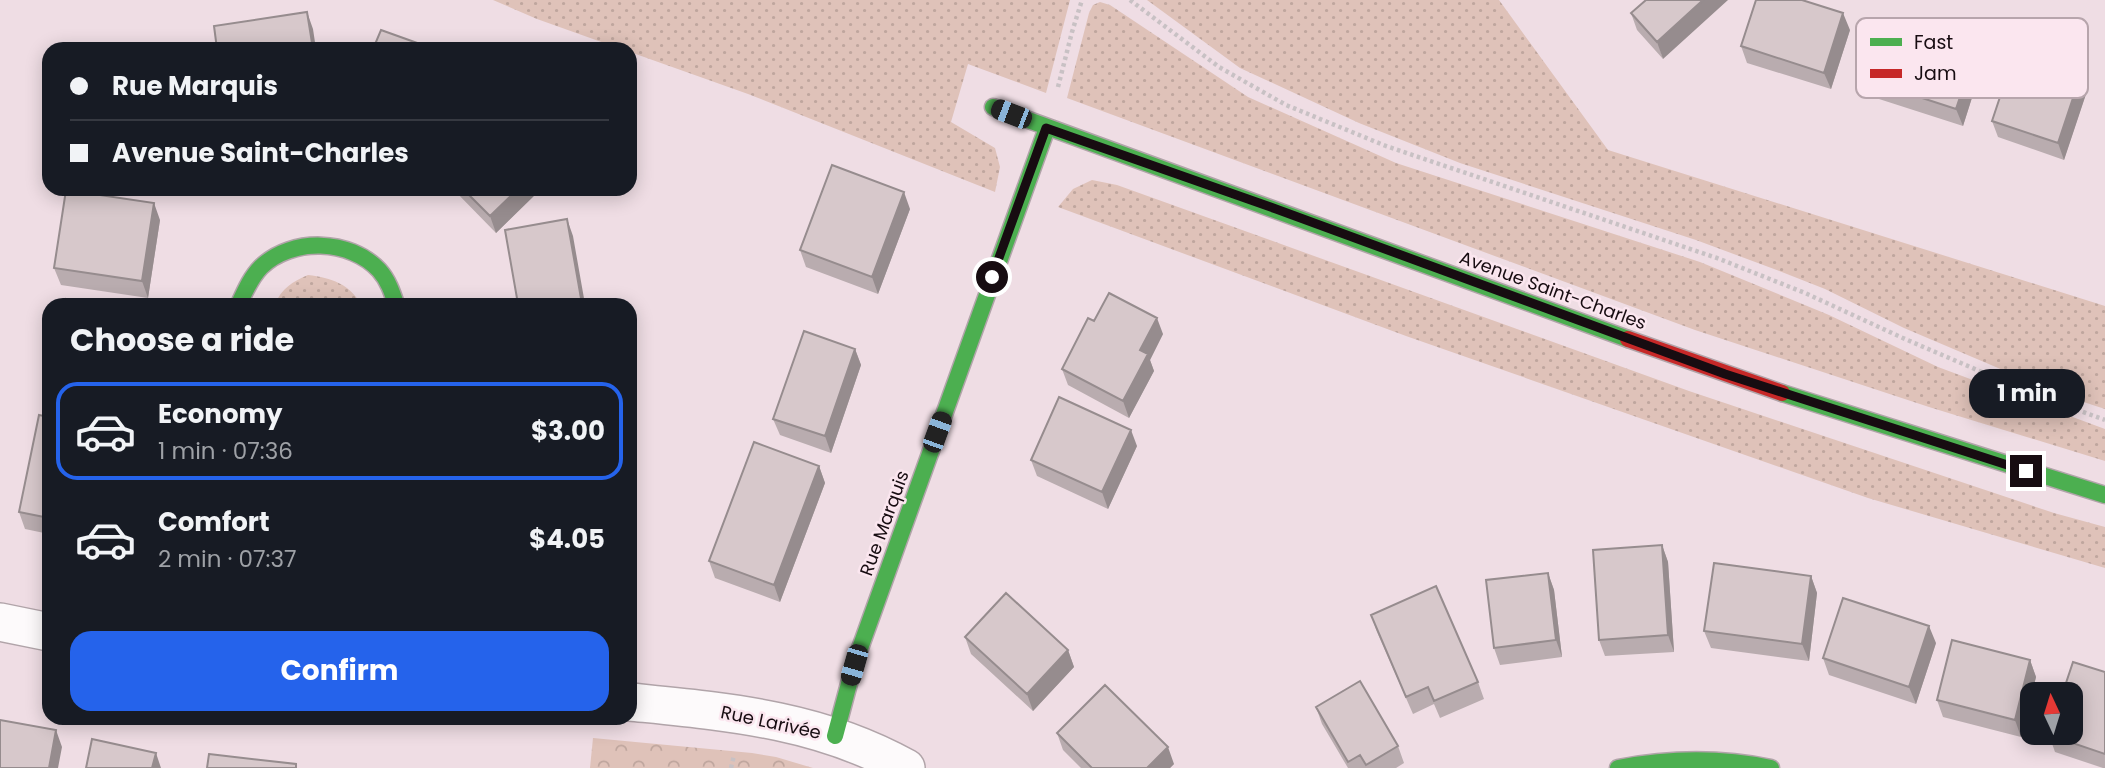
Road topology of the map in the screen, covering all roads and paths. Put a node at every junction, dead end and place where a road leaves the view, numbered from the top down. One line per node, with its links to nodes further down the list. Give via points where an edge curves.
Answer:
1 (1082, 0): 3 (path)
2 (1130, 0): 8 (path, via 1219,67 1286,104 1398,150 1717,258 2026,391)
3 (1056, 96)
4 (993, 107): 5 (street, Avenue Saint-Charles)
5 (1046, 128): 9 (street, Avenue Saint-Charles, via 1725,374); 13 (street, Rue Marquis, via 854,665)
6 (242, 298): 7 (street, via 258,270 274,256 320,244 358,254 388,281)
7 (394, 298)
8 (2105, 420)
9 (2105, 495)
10 (0, 622): 11 (street)
11 (42, 631)
12 (637, 703): 13 (street, Rue Larivée, via 765,718)
13 (835, 736): 14 (street, Rue Larivée)
14 (906, 768)
15 (1618, 768): 16 (street, via 1664,760 1712,760)
16 (1771, 768)

